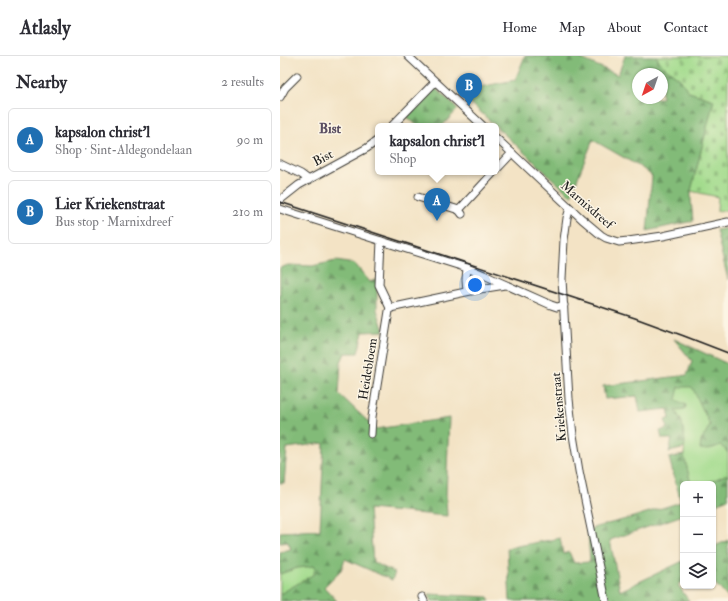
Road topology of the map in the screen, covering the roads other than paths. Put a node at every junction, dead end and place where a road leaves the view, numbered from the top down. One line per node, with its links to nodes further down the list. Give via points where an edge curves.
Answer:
1 (408, 56): 3 (street)
2 (297, 76): 4 (street)
3 (435, 82): 5 (street); 6 (street)
4 (280, 97)
5 (395, 123)
6 (480, 123)
7 (499, 141): 9 (street, Marnixdreef)
8 (375, 142): 13 (street, Bist)
9 (512, 153): 11 (street); 16 (street, Marnixdreef)
10 (280, 164): 13 (street)
11 (499, 167)
12 (491, 175): 14 (street, via 460,212)
13 (309, 180): 15 (street, Bist)
14 (418, 197)
15 (280, 200)
16 (570, 208): 18 (street, Marnixdreef, via 601,236 619,242 663,236); 23 (street, Kriekenstraat, via 562,264)
17 (280, 209): 19 (street)
18 (728, 222)
19 (381, 241): 20 (street); 24 (street, via 379,286)
20 (467, 268): 21 (street); 22 (street)
21 (506, 285): 22 (street); 23 (street, via 557,307)
22 (467, 291): 24 (street)
23 (564, 306): 26 (street, Kriekenstraat, via 573,435)
24 (390, 308): 25 (street, Heidebloem)
25 (371, 434)
26 (606, 601)

